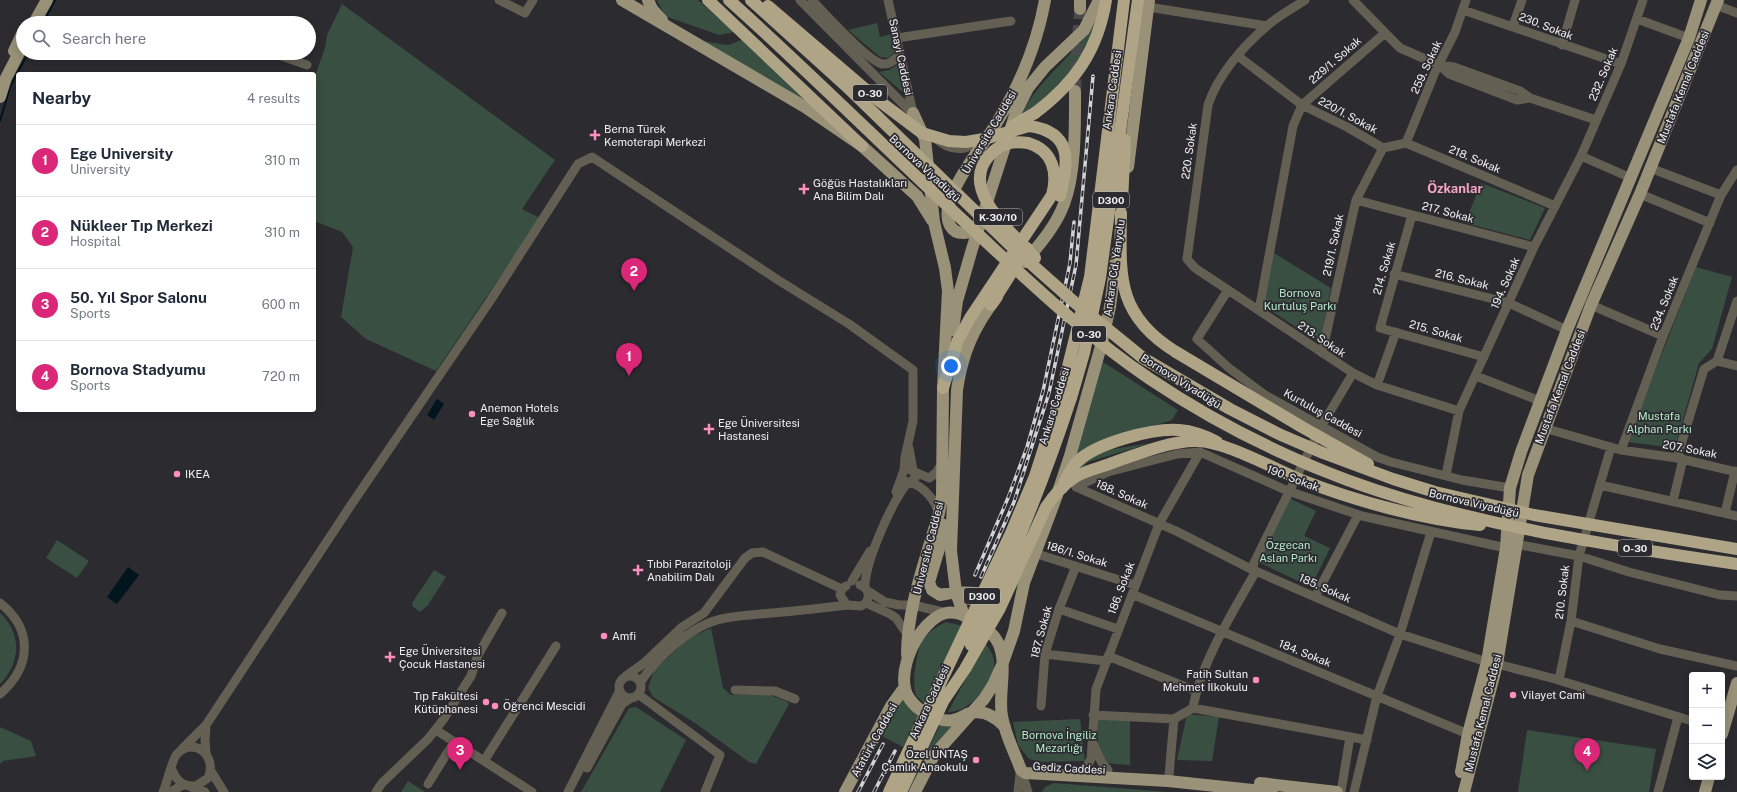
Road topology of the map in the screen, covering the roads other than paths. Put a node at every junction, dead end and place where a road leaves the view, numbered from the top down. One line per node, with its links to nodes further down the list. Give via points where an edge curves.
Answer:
1 (40, 0): 29 (main road)
2 (47, 0): 30 (main road)
3 (499, 0): 4 (street, via 525,13)
4 (533, 0)
5 (622, 0): 35 (main road)
6 (648, 0): 35 (main road, via 658,17)
7 (708, 0): 57 (highway)
8 (729, 0): 122 (highway, Bornova Viyadüğü / O-30, bridge, via 1033,285 1082,328 1152,380 1237,430 1291,457 1347,480 1421,504)
9 (751, 0): 76 (highway, Bornova Viyadüğü / O-30, bridge)
10 (761, 0): 55 (highway, O-30, bridge, via 878,100 922,133 949,141 966,142 977,141)
11 (800, 0): 53 (street)
12 (812, 0): 42 (street, via 871,58 884,64 892,62)
13 (888, 0): 37 (street, Sanayi Caddesi)
14 (1045, 0): 55 (main road, Üniversite Caddesi, via 1027,65)
15 (1099, 0): 70 (main road, via 1084,30 1045,67 1028,88 1016,112)
16 (1106, 0): 55 (highway, bridge, via 1092,48 1078,72 1055,98 1035,113)
17 (1124, 0): 94 (highway, Ankara Caddesi / D300, via 1090,276)
18 (1305, 0): 33 (street)
19 (1353, 0): 36 (street)
20 (1466, 0): 27 (street, 259. Sokak)
21 (1522, 0): 34 (street)
22 (1575, 0): 39 (street)
23 (1643, 0): 31 (street, 232. Sokak)
24 (1701, 0): 38 (main road, Mustafa Kemal Caddesi)
25 (1145, 2): 33 (street); 41 (highway, Ankara Caddesi / D300); 67 (main road, Ankara Cd. Yanyolu, via 1132,141)
26 (1717, 2): 28 (street); 60 (main road, Mustafa Kemal Caddesi)
27 (1463, 10): 34 (street, 230. Sokak); 46 (street, 259. Sokak)
28 (1737, 13)
29 (32, 16)
30 (38, 16)
31 (1637, 19): 38 (street); 47 (street, 232. Sokak)
32 (1011, 21): 37 (street)
33 (1267, 26): 43 (street)
34 (1513, 26): 39 (street, 230. Sokak)
35 (675, 32): 57 (main road, via 805,107)
36 (1384, 33): 46 (street, via 1400,48); 52 (street, 229/1. Sokak)
37 (898, 38): 42 (street, Sanayi Caddesi)
38 (1689, 38): 62 (main road, Mustafa Kemal Caddesi)
39 (1562, 45): 47 (street, 230. Sokak)
40 (16, 47): 49 (main road)
41 (1130, 53): 67 (highway); 94 (highway, Ankara Caddesi / D300, via 1100,278 1084,353)
42 (900, 54): 53 (street, Sanayi Caddesi)
43 (1238, 56): 52 (street, 220/1. Sokak); 73 (street, 220. Sokak, via 1213,90 1208,105)
44 (16, 59): 51 (main road)
45 (293, 60): 48 (street)
46 (1439, 64): 54 (street, via 1449,74 1518,100 1530,98); 56 (street, 259. Sokak)
47 (1621, 64): 54 (street, 232. Sokak)
48 (307, 65)
49 (0, 80)
50 (1075, 91): 79 (main road, via 1074,144 1064,205 1043,240)
51 (0, 97)
52 (1302, 105): 58 (street, 220/1. Sokak); 81 (street, via 1293,126)
53 (913, 113): 55 (street, via 941,144 953,148 973,145); 69 (main road, via 926,139)
54 (1596, 120): 59 (street, 232. Sokak)
55 (995, 131): 70 (main road, Üniversite Caddesi, via 958,182 948,209 949,225 958,232 970,232); 79 (highway, O-30, bridge, via 1029,126 1050,131 1061,141 1066,156 1066,169 1060,199)
56 (1406, 143): 58 (street); 66 (street, 218. Sokak)
57 (862, 146): 69 (main road, via 917,196)
58 (1383, 148): 65 (street, 219/1. Sokak)
59 (1581, 156): 62 (street); 66 (street, 194. Sokak)
60 (1650, 168): 63 (main road, Mustafa Kemal Caddesi); 64 (street)
61 (1737, 170): 64 (street, 234. Sokak)
62 (1632, 178): 83 (main road, Mustafa Kemal Caddesi)
63 (1640, 194): 71 (street); 80 (main road, Mustafa Kemal Caddesi)
64 (1721, 196): 71 (street, 234. Sokak)
65 (1356, 200): 68 (street, 217. Sokak); 86 (street, 219/1. Sokak)
66 (1555, 206): 72 (street, 194. Sokak)
67 (1122, 207): 110 (highway, bridge, via 1120,270 1132,310 1149,332 1162,343); 115 (main road, Ankara Cd. Yanyolu, via 1110,307)
68 (1412, 215): 72 (street, 217. Sokak); 74 (street, 214. Sokak)
69 (934, 222): 93 (main road, via 948,291)
70 (981, 222): 93 (main road, via 957,301)
71 (1710, 223): 85 (street, 234. Sokak)
72 (1534, 247): 78 (street, 194. Sokak)
73 (1187, 259): 75 (street, 213. Sokak, via 1194,268)
74 (1394, 274): 78 (street, 216. Sokak); 82 (street, 214. Sokak)
75 (1228, 290): 81 (street, 213. Sokak); 97 (street, Kurtuluş Caddesi, via 1197,339 1229,368 1265,395)
76 (1073, 300): 93 (highway, K-30/10, bridge, via 986,203 980,182 981,171 986,158 993,151 1009,143 1028,143 1040,149 1047,155 1055,171 1056,183 1046,206 970,318 958,340); 110 (highway, Bornova Viyadüğü / O-30, bridge, via 1143,358 1230,409 1323,454)
77 (1737, 301): 88 (street)
78 (1509, 303): 83 (street, 216. Sokak); 87 (street, 194. Sokak)
79 (990, 305): 134 (main road, via 966,347 959,374 951,551)
80 (1591, 305): 85 (street); 98 (main road, Mustafa Kemal Caddesi)
81 (1259, 310): 86 (street, 213. Sokak)
82 (1380, 328): 84 (street, 215. Sokak)
83 (1567, 330): 95 (main road, Mustafa Kemal Caddesi)
84 (1396, 332): 87 (street, 215. Sokak); 92 (street)
85 (1663, 336): 101 (street, 234. Sokak)
86 (1322, 353): 90 (street, 213. Sokak)
87 (1484, 357): 91 (street, 194. Sokak)
88 (1717, 361): 89 (street); 104 (street, via 1704,369)
89 (1737, 366)
90 (1353, 373): 92 (street, 213. Sokak); 97 (street)
91 (1476, 376): 95 (street); 96 (street, 194. Sokak)
92 (1377, 385): 96 (street, 213. Sokak)
93 (943, 388): 105 (main road, Üniversite Caddesi)
94 (1066, 396): 172 (highway, Ankara Caddesi / D300, bridge, via 1052,457 1020,540); 211 (highway, Ankara Caddesi / D300, bridge, via 1011,532)
95 (1540, 401): 113 (main road, Mustafa Kemal Caddesi, via 1520,452)
96 (1459, 411): 108 (street, 194. Sokak)
97 (1322, 425): 108 (street, Kurtuluş Caddesi, via 1391,462); 114 (street)
98 (1544, 428): 100 (street, 207. Sokak); 124 (main road, Mustafa Kemal Caddesi, via 1528,475)
99 (909, 440): 106 (street); 109 (street, via 904,458); 181 (street, via 914,421 913,370 849,324 592,157 578,164 490,301)
100 (1611, 447): 101 (street, 207. Sokak); 111 (street, 210. Sokak)
101 (1621, 450): 104 (street, 207. Sokak)
102 (1200, 452): 112 (street, 190. Sokak, via 1177,454 1108,472); 114 (street, 190. Sokak); 121 (street, 186. Sokak)
103 (1239, 452): 115 (highway, bridge, via 1197,433 1179,430 1155,432 1094,450 1078,460); 122 (highway, bridge, via 1306,482 1403,511 1472,524); 172 (highway, bridge, via 1197,440 1181,442 1087,471 1067,483 1046,507 1000,608)
104 (1680, 459): 107 (street, 207. Sokak); 116 (street)
105 (942, 463): 106 (street, via 936,473 929,478); 117 (main road, Üniversite Caddesi)
106 (913, 471): 109 (street, via 915,478)
107 (1736, 472): 118 (street)
108 (1446, 475): 113 (street, Kurtuluş Caddesi)
109 (905, 477): 117 (street, via 926,492); 131 (street, via 871,549); 136 (street, via 902,490 868,568)
110 (1393, 479): 125 (highway, Bornova Viyadüğü / O-30, bridge, via 1435,492 1534,515)
111 (1600, 485): 116 (street); 127 (street, 210. Sokak)
112 (1076, 487): 121 (street, 188. Sokak)
113 (1510, 488): 124 (main road, Mustafa Kemal Caddesi)
114 (1288, 491): 119 (street, 190. Sokak); 130 (street)
115 (1056, 498): 126 (main road, Ankara Cd. Yanyolu)
116 (1673, 502): 118 (street)
117 (939, 513): 134 (main road, via 942,521 941,538 929,582 936,594 944,595); 143 (main road, Üniversite Caddesi)
118 (1725, 513): 120 (street)
119 (1358, 515): 123 (street, 190. Sokak); 139 (street)
120 (1737, 516)
121 (1159, 524): 130 (street, 185. Sokak); 133 (street, 186. Sokak)
122 (1533, 530): 128 (highway, Bornova Viyadüğü / O-30, bridge)
123 (1431, 532): 124 (street, 190. Sokak); 152 (street)
124 (1511, 546): 127 (street, 190. Sokak); 157 (main road, Mustafa Kemal Caddesi)
125 (1737, 549)
126 (1034, 553): 129 (street, 186/1. Sokak); 132 (main road, Ankara Cd. Yanyolu)
127 (1579, 556): 138 (street, 190. Sokak, via 1636,574 1720,595); 148 (street, 210. Sokak)
128 (1737, 564)
129 (1076, 566): 133 (street, 186/1. Sokak); 144 (street, 187. Sokak)
130 (1254, 570): 139 (street, 185. Sokak); 150 (street)
131 (852, 581): 135 (street); 136 (street)
132 (1024, 583): 134 (main road, via 1010,596); 158 (main road, Ankara Cd. Yanyolu, via 1014,631)
133 (1136, 584): 137 (street, 186. Sokak)
134 (955, 588): 147 (main road)
135 (842, 589): 142 (street, via 840,595); 160 (street, via 763,552 752,553 745,558 704,613 682,627 644,663)
136 (866, 589): 141 (street, via 869,596); 143 (street, via 885,602)
137 (1132, 594): 149 (street, 186. Sokak); 150 (street, 184. Sokak)
138 (1737, 596)
139 (1315, 597): 152 (street, 185. Sokak)
140 (0, 603): 168 (street, via 18,621 24,637 25,654 18,675)
141 (866, 603): 142 (street, via 861,606); 151 (street, via 896,618)
142 (847, 605): 162 (street, via 742,615 717,620 697,628 673,647)
143 (913, 605): 146 (street); 151 (main road, Üniversite Caddesi)
144 (1059, 609): 149 (street); 154 (street, 187. Sokak)
145 (502, 612): 183 (street, via 478,655 471,676)
146 (947, 613): 147 (main road); 155 (main road, via 927,626)
147 (964, 616): 158 (main road, via 994,637 1001,650)
148 (1571, 621): 159 (street, via 1660,649); 161 (street, 210. Sokak)
149 (1118, 629): 156 (street, 186. Sokak)
150 (1222, 632): 166 (street); 170 (street, 184. Sokak)
151 (907, 634): 155 (main road, Üniversite Caddesi)
152 (1400, 634): 157 (street, 185. Sokak); 170 (street)
153 (556, 646): 191 (street)
154 (1045, 654): 156 (street); 173 (street, 187. Sokak)
155 (907, 658): 164 (main road)
156 (1107, 658): 166 (street); 176 (street, 186. Sokak, via 1096,689)
157 (1492, 663): 161 (street); 184 (main road, Mustafa Kemal Caddesi); 221 (main road, Mustafa Kemal Caddesi)
158 (1002, 665): 175 (main road, via 993,685); 182 (main road, via 1000,697)
159 (1737, 666)
160 (626, 676): 162 (street, via 633,676); 167 (street, via 619,682)
161 (1558, 680): 177 (street)
162 (640, 682): 169 (street, via 640,689)
163 (1737, 683): 180 (main road)
164 (904, 688): 175 (main road, via 916,706 936,718 954,720); 210 (main road, Atatürk Caddesi)
165 (735, 690): 171 (street, via 775,691)
166 (1196, 691): 174 (street)
167 (619, 692): 169 (street, via 626,697); 207 (street)
168 (0, 694)
169 (635, 696): 208 (street, via 622,704); 209 (street, via 695,734 720,755)
170 (1377, 696): 184 (street, 184. Sokak); 186 (street)
171 (795, 699)
172 (944, 700): 212 (highway, Ankara Caddesi / D300, bridge)
173 (1042, 706)
174 (1193, 708): 178 (street); 185 (street)
175 (970, 713): 182 (main road, via 985,713); 213 (main road, via 934,755)
176 (1093, 715): 178 (street); 188 (street, 186. Sokak)
177 (1678, 716): 179 (street); 222 (street)
178 (1174, 719): 197 (street)
179 (1689, 720)
180 (1725, 721)
181 (206, 725): 189 (street); 190 (street)
182 (1005, 727): 192 (main road)
183 (436, 730): 187 (street); 205 (street)
184 (1468, 734): 220 (main road, Mustafa Kemal Caddesi)
185 (1350, 737): 186 (street); 218 (street)
186 (1367, 740): 219 (street)
187 (454, 742): 191 (street); 199 (street)
188 (1093, 742): 193 (street, 186. Sokak, via 1091,759); 195 (street, 186. Sokak, via 1102,764)
189 (181, 750): 190 (street, via 194,747); 194 (street, via 173,760)
190 (206, 754): 196 (street)
191 (484, 761): 206 (street)
192 (1019, 765): 193 (main road, Gediz Caddesi); 214 (street); 215 (street); 216 (main road, Gediz Caddesi, via 1035,775 1160,780)
193 (1086, 768): 195 (main road, Gediz Caddesi)
194 (172, 770): 200 (street, via 177,781); 201 (street)
195 (1108, 770): 197 (main road, Gediz Caddesi)
196 (211, 771): 200 (street, via 202,783); 204 (street)
197 (1169, 774): 217 (main road, Gediz Caddesi)
198 (1708, 780): 223 (main road)
199 (428, 784)
200 (186, 786): 202 (street); 203 (street)
201 (163, 792)
202 (170, 792)
203 (205, 792)
204 (224, 792)
205 (376, 792)
206 (532, 792)
207 (568, 792)
208 (574, 792)
209 (706, 792)
210 (845, 792)
211 (889, 792)
212 (901, 792)
213 (915, 792)
214 (1018, 792)
215 (1028, 792)
216 (1272, 792)
217 (1337, 792)
218 (1341, 792)
219 (1354, 792)
220 (1457, 792)
221 (1464, 792)
222 (1658, 792)
223 (1705, 792)

